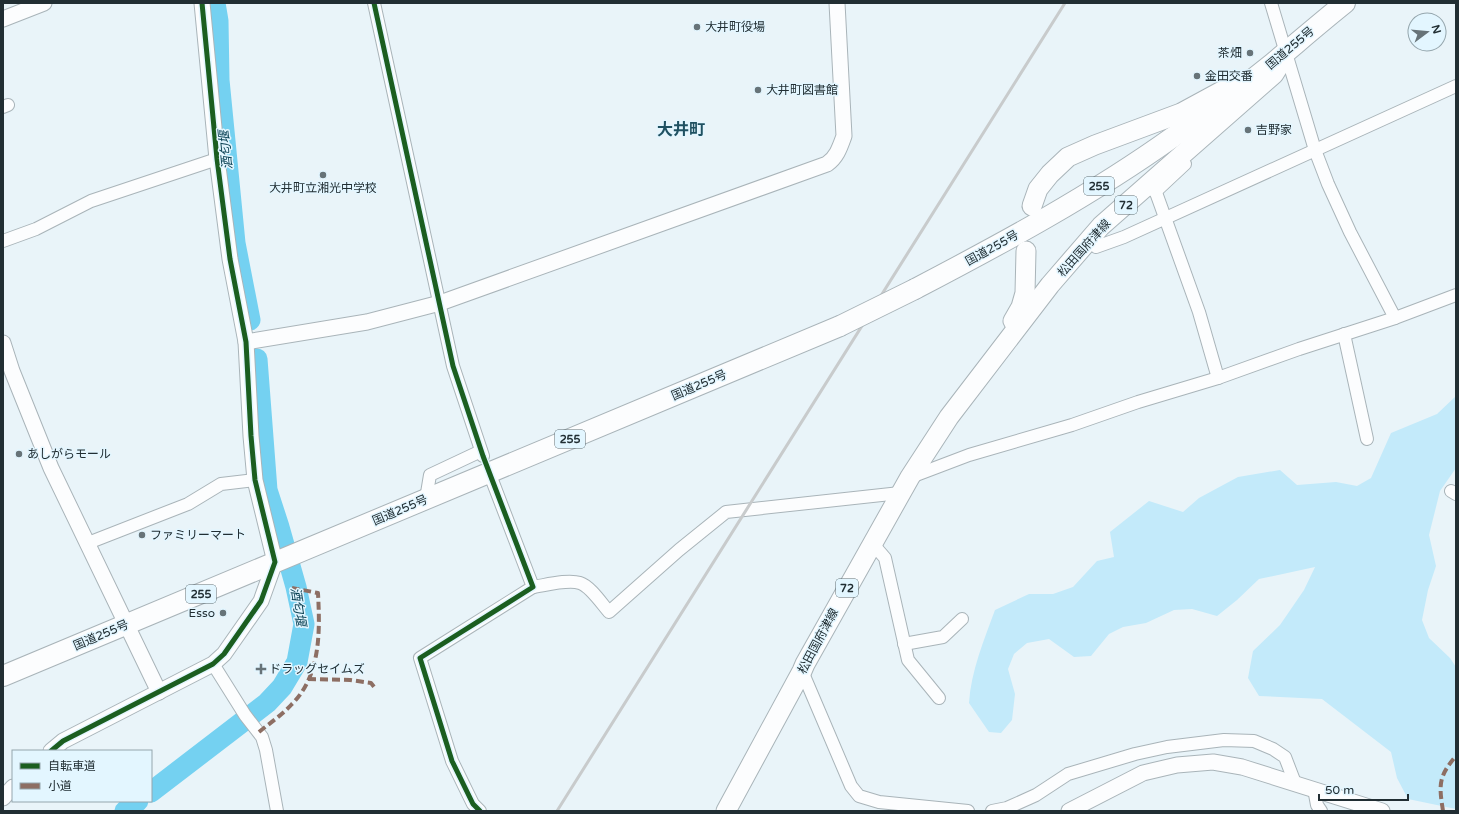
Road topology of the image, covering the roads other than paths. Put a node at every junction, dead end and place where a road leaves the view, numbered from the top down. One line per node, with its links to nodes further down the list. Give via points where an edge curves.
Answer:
1 (44, 3): 7 (street)
2 (202, 3): 12 (street)
3 (374, 3): 19 (street)
4 (837, 3): 19 (street, via 844,136 839,150 827,164)
5 (1271, 3): 8 (street)
6 (1345, 3): 8 (highway, 国道255号 / 255)
7 (3, 19)
8 (1278, 58): 10 (main road, 松田国府津線 / 72, via 1274,74); 11 (street); 13 (main road, via 1180,113 1068,157 1038,189); 30 (highway, 国道255号 / 255, bridge, via 1173,138 1078,200 915,289 840,326)
9 (1456, 86): 11 (street)
10 (1189, 149): 14 (street, via 1194,156 1155,190); 24 (main road, 松田国府津線 / 72, via 1101,226 1050,285)
11 (1315, 150): 14 (street); 20 (street, via 1350,232)
12 (217, 159): 15 (street, via 91,201 36,229); 22 (street, via 230,259)
13 (1032, 206)
14 (1165, 218): 16 (street); 25 (street, via 1199,312)
15 (3, 242)
16 (1096, 247)
17 (1026, 251): 24 (main road, 松田国府津線 / 72, via 1025,293 1021,307)
18 (1456, 295): 20 (street)
19 (440, 303): 22 (street, via 367,322); 30 (street, via 454,366 482,453 430,476)
20 (1395, 318): 21 (street)
21 (1344, 334): 25 (street); 26 (street)
22 (246, 342): 27 (street)
23 (3, 343): 31 (street, via 51,468)
24 (982, 374): 29 (main road, 松田国府津線 / 72, via 949,417)
25 (1218, 378): 29 (street, via 968,455)
26 (1366, 439)
27 (255, 480): 31 (street, via 221,484 188,504); 33 (street)
28 (492, 480): 34 (street)
29 (905, 485): 32 (main road, 松田国府津線 / 72); 34 (street, via 726,512 609,612 581,583)
30 (426, 499): 33 (highway, 国道255号 / 255)
31 (88, 543): 36 (street)
32 (872, 544): 37 (street, via 885,558); 39 (main road, 松田国府津線 / 72)
33 (278, 561): 36 (highway, 国道255号 / 255); 38 (street, via 260,601 224,654)
34 (533, 587): 48 (street, via 420,658 452,761)
35 (962, 619): 37 (street, via 943,637)
36 (126, 625): 40 (highway, 国道255号 / 255); 41 (street)
37 (904, 644): 42 (street, via 908,660)
38 (213, 664): 41 (street); 49 (street, via 262,737)
39 (802, 671): 50 (main road, 松田国府津線 / 72); 51 (street, via 851,786 859,796 878,802)
40 (3, 676)
41 (159, 692): 43 (street, via 63,741)
42 (939, 698)
43 (52, 750)
44 (1295, 783): 46 (street); 52 (street, via 1285,757 1273,749 1254,741 1224,740 1167,747 1068,774 1036,795 1007,808); 53 (street, via 1242,767 1213,762 1177,765 1143,773)
45 (12, 788): 47 (street)
46 (1314, 789): 54 (street); 55 (street)
47 (3, 798)
48 (474, 809)
49 (277, 811)
50 (726, 811)
51 (968, 811)
52 (992, 811)
53 (1069, 811)
54 (1321, 811)
55 (1382, 811)

